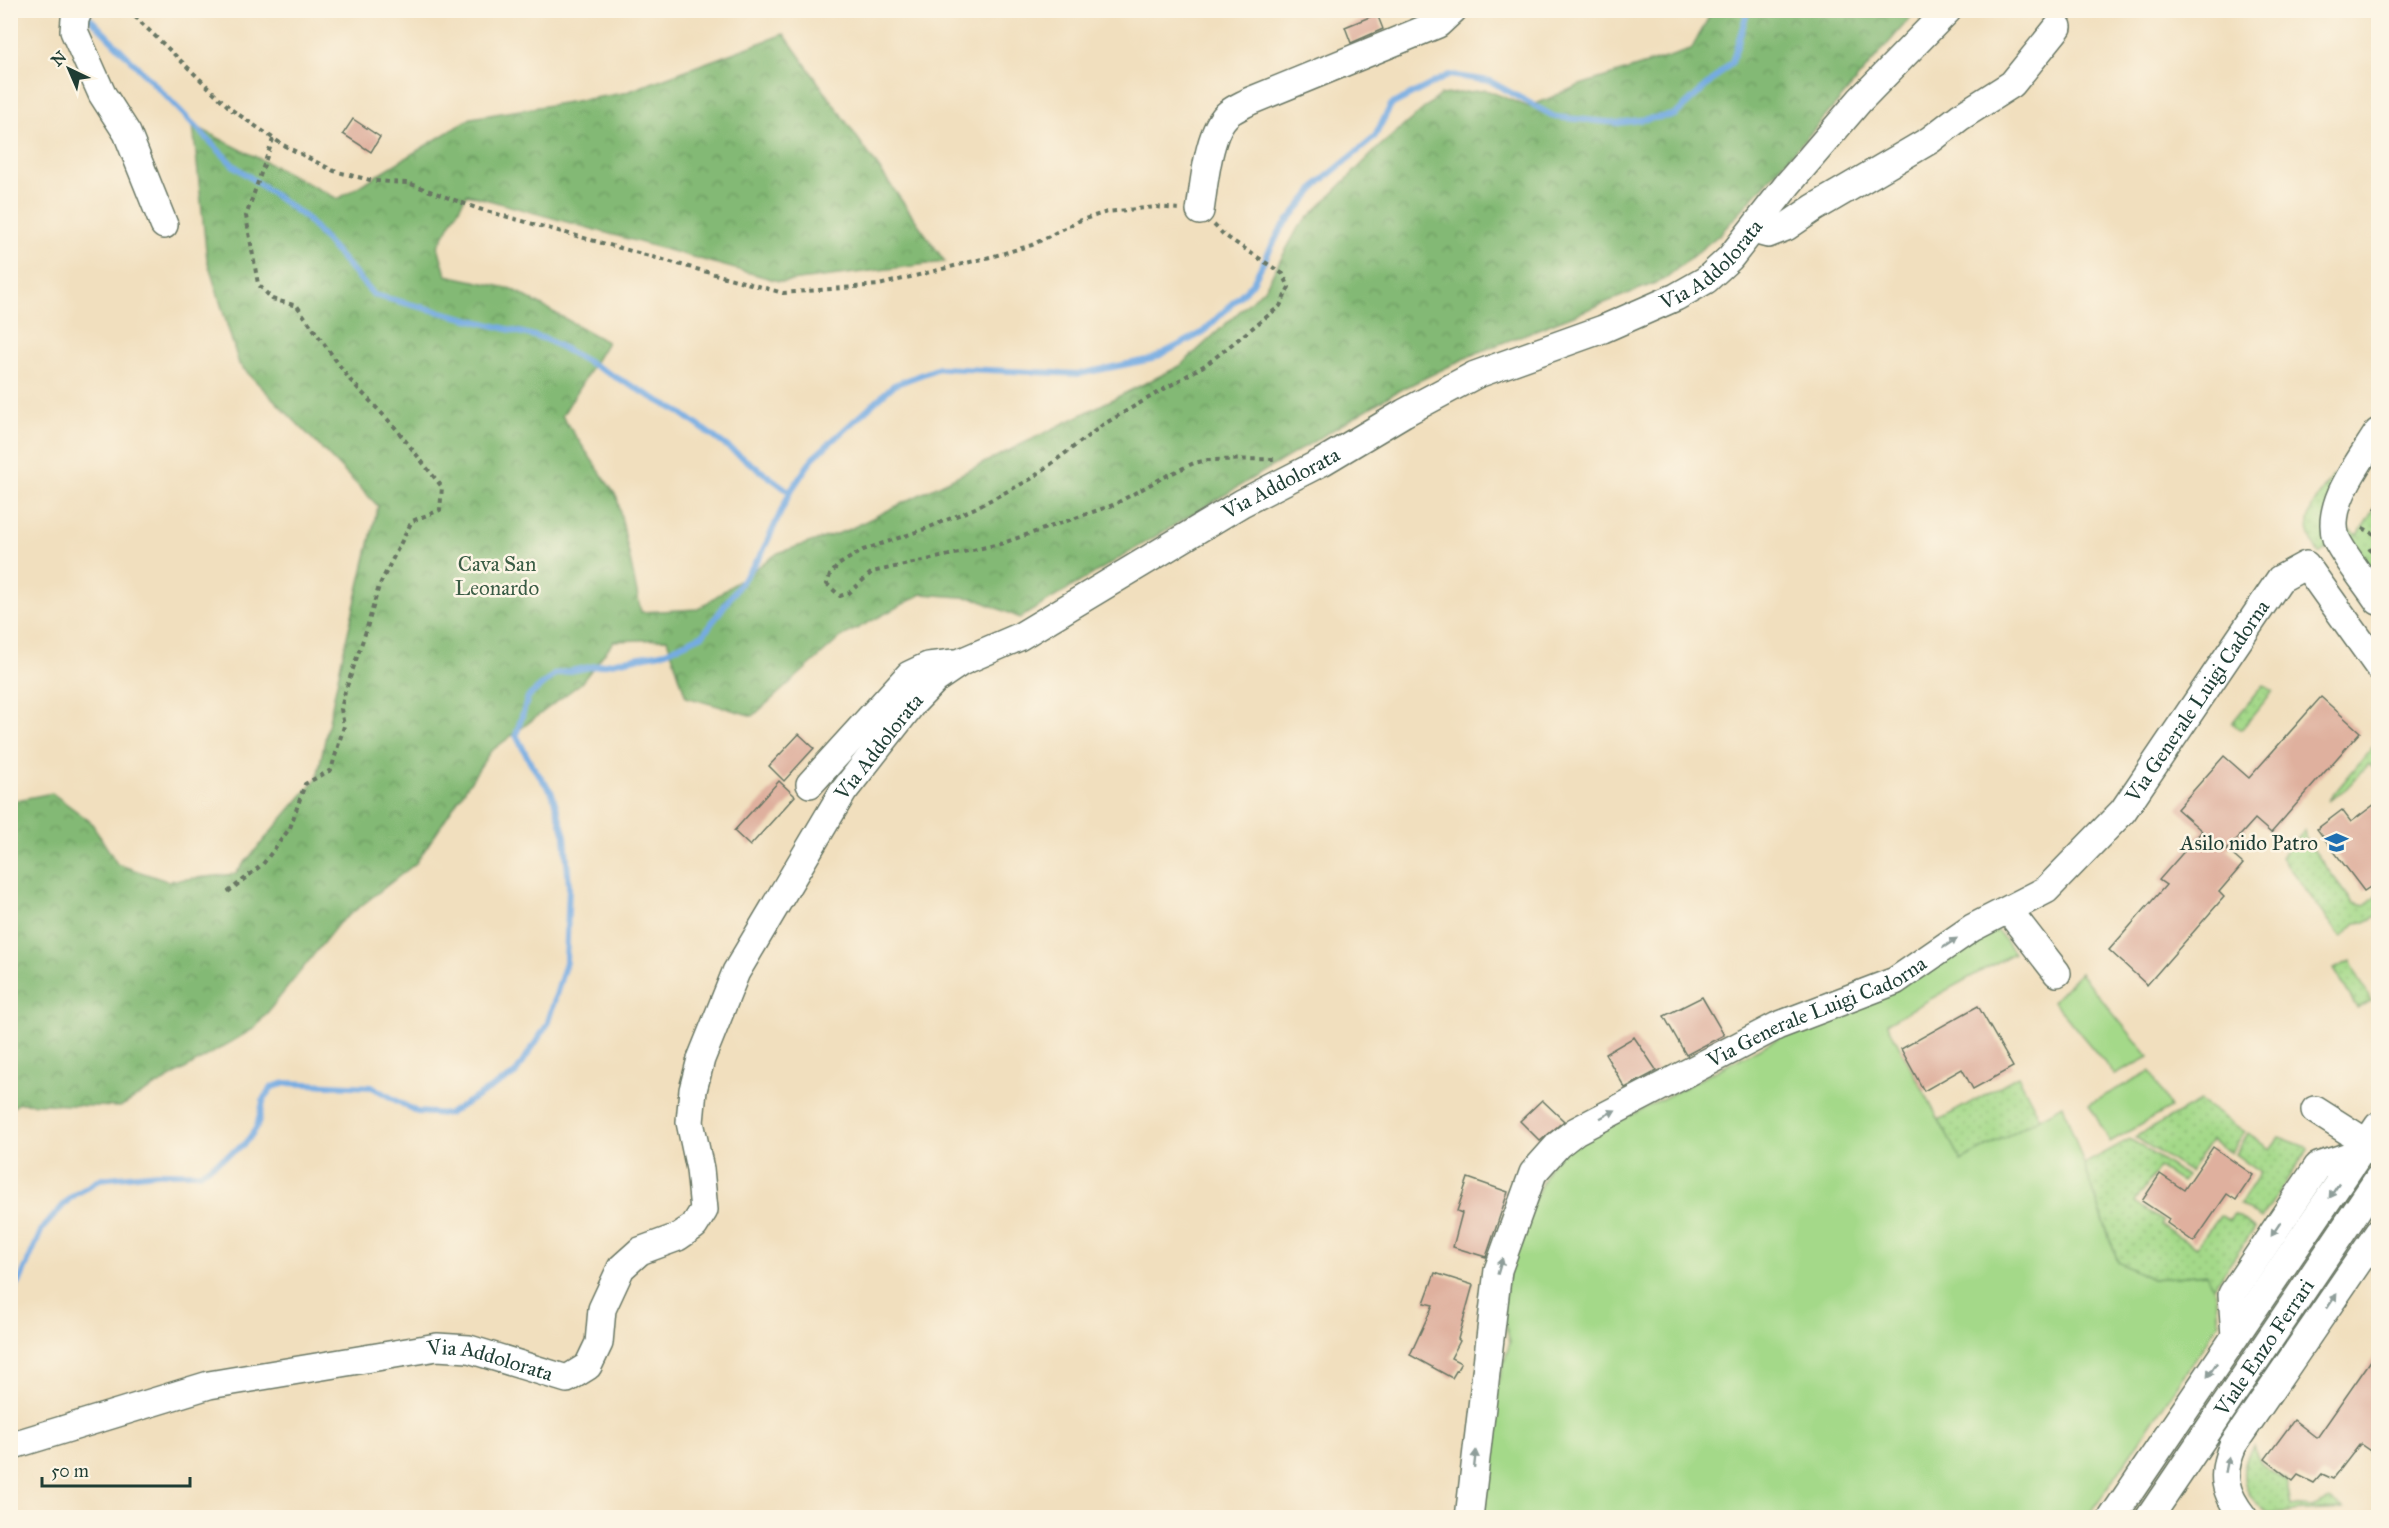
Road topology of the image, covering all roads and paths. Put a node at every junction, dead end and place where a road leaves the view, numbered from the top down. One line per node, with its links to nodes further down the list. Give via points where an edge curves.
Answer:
1 (79, 10): 8 (street, via 74,31 102,94 127,133)
2 (128, 10): 6 (path, via 232,110)
3 (1453, 10): 7 (street, via 1437,24 1250,101 1228,114 1215,134)
4 (1948, 10): 9 (street, Via Addolorata, via 1860,100)
5 (2058, 27): 9 (street, via 2012,84 1930,140 1786,227 1768,234)
6 (273, 139): 7 (path, via 334,171 374,181 408,183 479,209 783,293 879,285 1032,245 1078,221 1107,212 1156,207); 18 (path, via 246,216 258,284 272,299 297,306 350,380 393,425 442,487 440,510 412,521 379,586 345,692 341,709 344,726 331,770 305,784 290,828 262,864)
7 (1200, 211): 11 (path, via 1224,235 1283,274 1289,287 1280,306 1208,364 1104,424 1031,479 975,508 863,550 837,565 827,584 840,596 872,572 1000,544 1113,506 1194,463)
8 (164, 225)
9 (1753, 230): 15 (street, Via Addolorata, via 1706,280 1676,297 1603,329 1475,375 1242,503 1019,637)
10 (2379, 432): 14 (street, via 2345,485 2334,520 2337,540)
11 (1278, 459)
12 (2363, 528): 13 (path)
13 (2379, 536)
14 (2379, 601)
15 (961, 662): 17 (street, via 928,666 909,675); 25 (street, Via Addolorata, via 936,679 912,704 843,792 736,972 701,1059 693,1090 690,1122 704,1210 694,1226 678,1237 640,1251 621,1268 602,1309 599,1343 588,1366 567,1379 469,1349 404,1351 209,1385)
16 (2379, 666): 19 (street, Via Generale Luigi Cadorna, via 2306,565 2280,579 2123,811 2046,890)
17 (810, 784)
18 (228, 892)
19 (2009, 911): 20 (street); 26 (street, Via Generale Luigi Cadorna, one-way to 19, via 1498,1270 1533,1173 1576,1131 1777,1026 1896,981 1972,928)
20 (2057, 973)
21 (2315, 1110): 22 (street)
22 (2369, 1140): 27 (street, one-way to 27)
23 (2379, 1179): 28 (street, Viale Enzo Ferrari)
24 (2379, 1233): 29 (street, one-way to 24, via 2229,1494 2225,1478 2233,1445)
25 (10, 1446)
26 (1469, 1518)
27 (2112, 1518)
28 (2149, 1518)
29 (2244, 1518)

